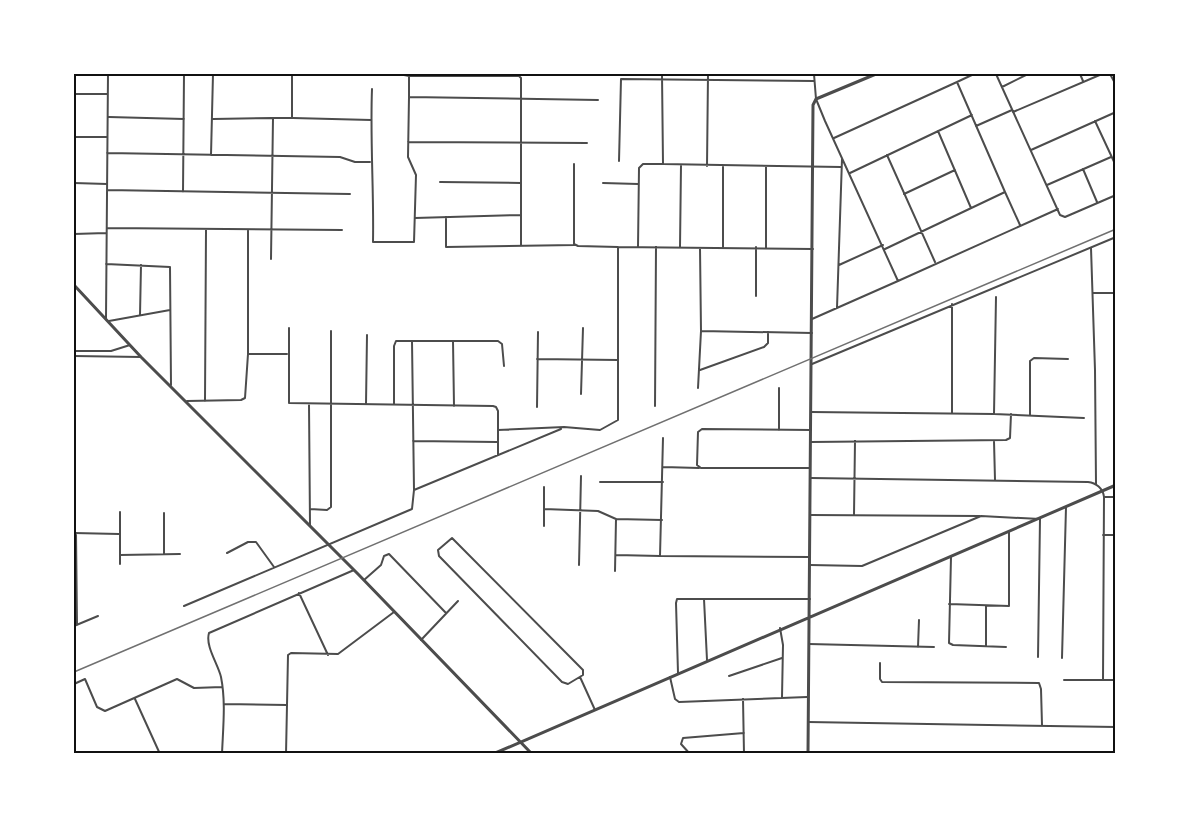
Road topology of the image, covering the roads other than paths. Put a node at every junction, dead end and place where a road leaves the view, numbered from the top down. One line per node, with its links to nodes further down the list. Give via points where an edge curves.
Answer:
1 (108, 74): 35 (street)
2 (184, 74): 47 (street)
3 (213, 74): 48 (street)
4 (246, 74): 5 (street)
5 (268, 74)
6 (292, 74): 46 (street)
7 (399, 74): 24 (street)
8 (621, 74): 25 (street)
9 (662, 74): 26 (street)
10 (708, 74): 27 (street)
11 (753, 74): 28 (street)
12 (814, 74): 29 (street)
13 (876, 74): 39 (street)
14 (974, 74): 31 (street)
15 (996, 74): 33 (street)
16 (1028, 74): 33 (street)
17 (1080, 74): 30 (street)
18 (1101, 74): 23 (street)
19 (1110, 74): 32 (street)
20 (452, 75): 21 (street); 24 (street)
21 (479, 75): 22 (street)
22 (507, 75): 38 (street, via 520,77)
23 (1093, 75): 30 (street)
24 (409, 76): 37 (street)
25 (621, 79): 26 (street); 67 (street)
26 (662, 79): 27 (street); 70 (street)
27 (708, 80): 28 (street); 72 (street)
28 (753, 80): 29 (street)
29 (814, 81): 39 (street)
30 (1083, 81): 41 (street)
31 (957, 82): 43 (street); 55 (street)
32 (1116, 85)
33 (1002, 87): 41 (street)
34 (372, 89): 49 (street)
35 (108, 93): 36 (street); 44 (street)
36 (74, 94)
37 (409, 97): 38 (street); 56 (street)
38 (522, 98): 40 (street); 57 (street)
39 (816, 99): 55 (street); 77 (street)
40 (598, 100)
41 (1013, 111): 51 (street); 59 (street)
42 (1116, 112): 50 (street)
43 (972, 115): 51 (street); 52 (street)
44 (108, 117): 47 (street); 54 (street)
45 (273, 118): 46 (street); 48 (street); 65 (street)
46 (292, 118): 49 (street)
47 (184, 119): 61 (street)
48 (212, 119): 63 (street)
49 (371, 120): 68 (street)
50 (1095, 121): 59 (street); 66 (street)
51 (976, 126): 91 (street)
52 (938, 131): 62 (street); 79 (street)
53 (74, 137): 54 (street)
54 (107, 137): 60 (street)
55 (833, 138): 64 (street)
56 (408, 142): 57 (street); 99 (street, via 409,159 416,173)
57 (521, 142): 58 (street); 83 (street)
58 (587, 143)
59 (1031, 150): 87 (street)
60 (107, 153): 61 (street); 85 (street)
61 (184, 154): 63 (street); 89 (street)
62 (887, 155): 80 (street); 93 (street)
63 (211, 156): 65 (street)
64 (842, 156): 76 (street); 80 (street)
65 (273, 157): 68 (street, via 343,157); 90 (street)
66 (1112, 157): 75 (street); 78 (street)
67 (619, 161)
68 (370, 162): 99 (street, via 373,242 414,242)
69 (574, 164): 111 (street)
70 (663, 164): 71 (street); 86 (street, via 640,165)
71 (681, 165): 72 (street); 116 (street)
72 (707, 166): 73 (street)
73 (723, 166): 74 (street); 119 (street)
74 (766, 166): 77 (street); 121 (street)
75 (1116, 166)
76 (841, 167): 77 (street); 128 (street)
77 (813, 168): 123 (street)
78 (1083, 169): 87 (street); 95 (street)
79 (955, 170): 93 (street); 96 (street)
80 (850, 173): 117 (street)
81 (440, 182): 83 (street)
82 (74, 183): 85 (street)
83 (522, 183): 98 (street)
84 (603, 183): 86 (street)
85 (107, 184): 88 (street)
86 (638, 184): 114 (street)
87 (1047, 185): 97 (street)
88 (107, 190): 89 (street); 102 (street)
89 (183, 192): 90 (street)
90 (272, 192): 92 (street); 104 (street)
91 (1005, 192): 96 (street); 101 (street)
92 (351, 194)
93 (904, 194): 107 (street)
94 (1116, 195): 95 (street)
95 (1097, 203): 97 (street, via 1065,218)
96 (971, 208): 107 (street)
97 (1058, 209): 101 (street)
98 (521, 216): 100 (street); 112 (street)
99 (415, 218): 100 (street)
100 (446, 218): 112 (street, via 446,247)
101 (1020, 226): 126 (street)
102 (106, 228): 105 (street); 108 (street)
103 (248, 229): 104 (street); 105 (street); 153 (street)
104 (272, 229): 106 (street); 124 (street)
105 (207, 230): 169 (street)
106 (342, 230)
107 (920, 231): 117 (street); 126 (street)
108 (106, 233): 109 (street); 125 (street)
109 (74, 234)
110 (1116, 237): 122 (street)
111 (575, 245): 112 (street); 113 (street)
112 (521, 246)
113 (618, 247): 114 (street); 160 (street)
114 (638, 247): 115 (street)
115 (656, 247): 116 (street); 176 (street)
116 (680, 247): 118 (street)
117 (884, 247): 128 (street); 129 (street)
118 (700, 248): 119 (street); 144 (street)
119 (723, 248): 120 (street)
120 (756, 248): 121 (street); 133 (street)
121 (766, 248): 123 (street)
122 (1092, 248): 131 (street); 135 (street)
123 (813, 249): 140 (street)
124 (272, 259)
125 (106, 264): 127 (street); 139 (street)
126 (935, 264): 129 (street)
127 (141, 265): 137 (street, via 170,267); 138 (street)
128 (839, 265): 136 (street)
129 (898, 281): 136 (street)
130 (74, 285): 139 (street)
131 (1093, 293): 132 (street); 204 (street)
132 (1116, 293)
133 (756, 296)
134 (996, 297): 180 (street)
135 (952, 304): 161 (street); 179 (street)
136 (837, 308): 140 (street)
137 (170, 310): 138 (street); 164 (street)
138 (140, 315): 139 (street)
139 (107, 320): 151 (street)
140 (812, 320): 147 (street)
141 (289, 328): 154 (street)
142 (583, 328): 158 (street)
143 (330, 331): 171 (street)
144 (701, 331): 146 (street); 163 (street)
145 (538, 332): 157 (street)
146 (768, 332): 147 (street); 163 (street, via 768,343 764,346)
147 (812, 333): 161 (street)
148 (367, 335): 172 (street)
149 (412, 341): 150 (street); 173 (street, via 394,343); 174 (street)
150 (453, 341): 162 (street, via 501,342); 175 (street)
151 (130, 345): 152 (street, via 111,351); 156 (street)
152 (74, 351)
153 (248, 354): 154 (street); 169 (street, via 245,398)
154 (287, 354): 170 (street, via 288,401)
155 (74, 356): 156 (street)
156 (141, 357): 164 (street)
157 (537, 359): 158 (street); 177 (street)
158 (582, 359): 160 (street); 167 (street)
159 (1068, 359): 182 (street, via 1030,361)
160 (618, 360): 184 (street, via 617,421 600,430)
161 (812, 364): 178 (street)
162 (504, 366)
163 (699, 370): 165 (street)
164 (171, 385): 168 (street)
165 (699, 388)
166 (779, 388): 186 (street)
167 (581, 394)
168 (186, 401): 169 (street); 223 (street)
169 (205, 401)
170 (309, 404): 171 (street); 212 (street)
171 (332, 404): 172 (street); 212 (street, via 331,507)
172 (366, 404): 173 (street)
173 (394, 404): 174 (street)
174 (413, 405): 175 (street); 189 (street)
175 (454, 406): 185 (street, via 496,407)
176 (655, 406)
177 (537, 407)
178 (811, 412): 179 (street); 187 (street)
179 (952, 414): 180 (street)
180 (994, 414): 181 (street)
181 (1011, 414): 182 (street); 191 (street, via 1010,438)
182 (1030, 414): 183 (street)
183 (1084, 418)
184 (564, 428): 185 (street); 194 (street)
185 (498, 430): 192 (street)
186 (779, 430): 187 (street); 196 (street, via 700,430)
187 (811, 430): 193 (street)
188 (663, 438): 195 (street)
189 (413, 441): 192 (street); 207 (street)
190 (855, 441): 191 (street); 193 (street); 200 (street)
191 (994, 441): 201 (street)
192 (498, 442): 194 (street)
193 (811, 442): 197 (street)
194 (498, 455): 207 (street)
195 (663, 467): 196 (street); 203 (street)
196 (699, 468): 197 (street)
197 (811, 468): 199 (street)
198 (581, 476): 214 (street)
199 (811, 478): 200 (street); 217 (street)
200 (855, 478): 201 (street); 218 (street)
201 (996, 481): 204 (street)
202 (600, 482): 203 (street)
203 (663, 482): 222 (street)
204 (1096, 484): 208 (street)
205 (1116, 485): 208 (street)
206 (544, 487): 213 (street)
207 (414, 490): 230 (street, via 412,509)
208 (1103, 491): 209 (street); 211 (street)
209 (1104, 496): 210 (street); 229 (street)
210 (1116, 496)
211 (1066, 507): 221 (street); 268 (street)
212 (310, 509): 223 (street)
213 (544, 509): 214 (street); 224 (street)
214 (580, 510): 220 (street, via 598,511); 240 (street)
215 (120, 512): 227 (street)
216 (164, 513): 232 (street)
217 (810, 515): 218 (street); 237 (street)
218 (854, 515): 219 (street)
219 (981, 516): 221 (street); 241 (street, via 862,566)
220 (616, 519): 222 (street); 235 (street)
221 (1040, 519): 225 (street); 267 (street)
222 (662, 520): 236 (street)
223 (310, 526): 230 (street)
224 (544, 526)
225 (1010, 532): 238 (street); 252 (street, via 1010,604)
226 (75, 533): 227 (street); 258 (street)
227 (120, 534): 234 (street)
228 (1116, 534): 229 (street)
229 (1103, 535): 277 (street)
230 (328, 545): 242 (street); 243 (street)
231 (227, 553): 242 (street, via 256,542)
232 (164, 554): 233 (street); 234 (street)
233 (180, 554)
234 (120, 555): 239 (street)
235 (616, 555): 236 (street); 244 (street)
236 (660, 556): 237 (street)
237 (810, 556): 241 (street)
238 (951, 557): 250 (street); 256 (street)
239 (120, 564)
240 (579, 565)
241 (810, 565): 248 (street)
242 (275, 568): 251 (street)
243 (354, 570): 245 (street); 246 (street)
244 (615, 571)
245 (364, 580): 253 (street); 254 (street, via 390,554)
246 (299, 593): 266 (street); 280 (street, via 209,633 207,639)
247 (704, 599): 248 (street); 270 (street); 272 (street, via 676,601)
248 (810, 599): 256 (street)
249 (458, 601): 254 (street)
250 (949, 604): 252 (street); 262 (street, via 949,643)
251 (184, 606)
252 (986, 606): 262 (street)
253 (394, 612): 260 (street); 266 (street, via 341,653)
254 (446, 613): 260 (street)
255 (98, 616): 258 (street)
256 (810, 616): 259 (street); 261 (street)
257 (919, 620): 263 (street)
258 (75, 626)
259 (780, 628): 269 (street); 270 (street)
260 (421, 640): 292 (street)
261 (809, 644): 263 (street); 281 (street)
262 (986, 646): 265 (street)
263 (918, 647): 264 (street)
264 (934, 647)
265 (1006, 647)
266 (328, 655): 286 (street, via 288,655)
267 (1038, 657)
268 (1062, 657)
269 (782, 658): 273 (street); 282 (street)
270 (707, 660): 272 (street)
271 (880, 663): 289 (street, via 882,682 1039,683)
272 (678, 674): 274 (street)
273 (729, 676)
274 (670, 677): 284 (street, via 678,702); 287 (street)
275 (580, 678): 275 (street, via 583,670 455,539 449,539 438,550 439,556 562,682 568,684); 287 (street)
276 (1064, 680): 277 (street)
277 (1103, 680): 278 (street)
278 (1116, 680)
279 (74, 684): 283 (street, via 85,679 100,710)
280 (222, 687): 283 (street, via 194,688 180,679); 285 (street)
281 (807, 697): 282 (street); 288 (street)
282 (782, 698): 284 (street)
283 (135, 699): 293 (street)
284 (743, 699): 291 (street)
285 (224, 704): 286 (street); 294 (street)
286 (287, 705): 295 (street)
287 (595, 710): 292 (street)
288 (808, 722): 289 (street); 300 (street)
289 (1042, 725): 290 (street)
290 (1116, 727)
291 (744, 733): 298 (street, via 683,738 681,744); 299 (street)
292 (520, 741): 296 (street); 297 (street)
293 (160, 753)
294 (222, 753)
295 (286, 753)
296 (493, 753)
297 (532, 753)
298 (690, 753)
299 (744, 753)
300 (808, 753)

